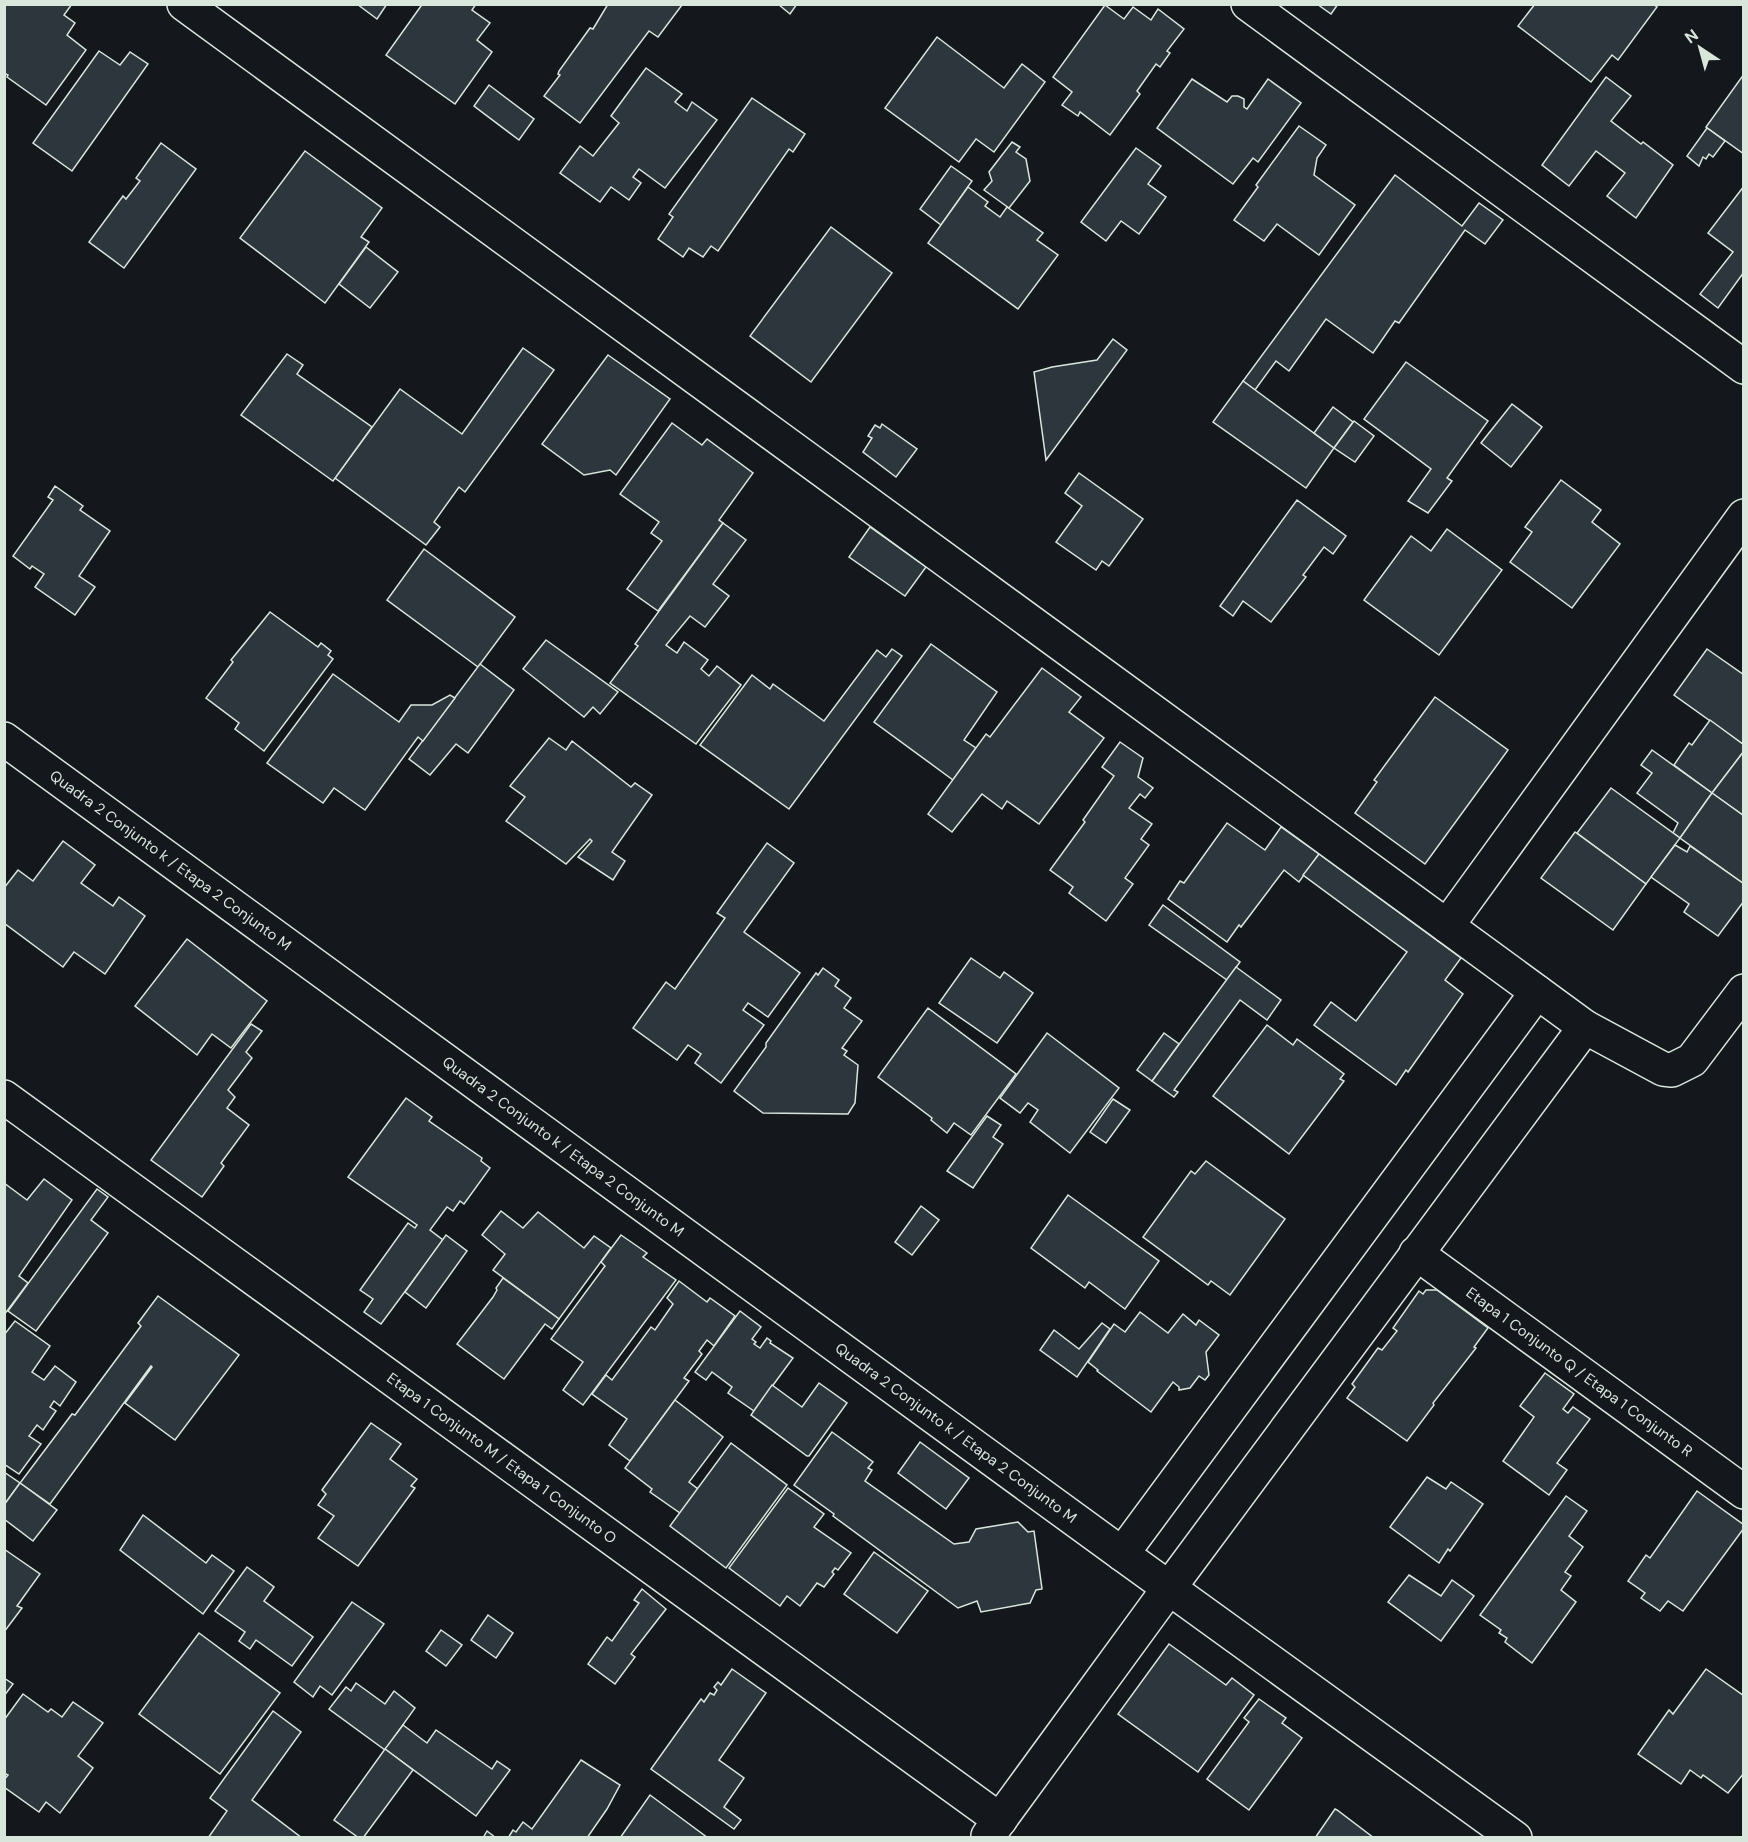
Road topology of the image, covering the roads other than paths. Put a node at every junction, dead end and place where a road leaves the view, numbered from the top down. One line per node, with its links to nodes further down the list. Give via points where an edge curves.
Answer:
1 (184, 4): 6 (street)
2 (1248, 4): 3 (street)
3 (1743, 367)
4 (1743, 516): 6 (street)
5 (4, 739): 13 (street, Quadra 2 Conjunto k / Etapa 2 Conjunto M)
6 (1447, 926): 8 (street)
7 (1743, 991): 9 (street, via 1692,1060 1672,1070 1654,1065)
8 (1537, 992): 9 (street); 13 (street)
9 (1585, 1027): 11 (street)
10 (4, 1097): 15 (street, Etapa 1 Conjunto M / Etapa 1 Conjunto O)
11 (1416, 1253): 12 (street, Etapa 1 Conjunto Q / Etapa 1 Conjunto R); 14 (street)
12 (1743, 1492)
13 (1122, 1554): 14 (street, Quadra 2 Conjunto k / Etapa 2 Conjunto M)
14 (1169, 1588): 15 (street); 16 (street, Quadra 2 Conjunto k / Etapa 2 Conjunto M)
15 (993, 1829)
16 (1515, 1838)

